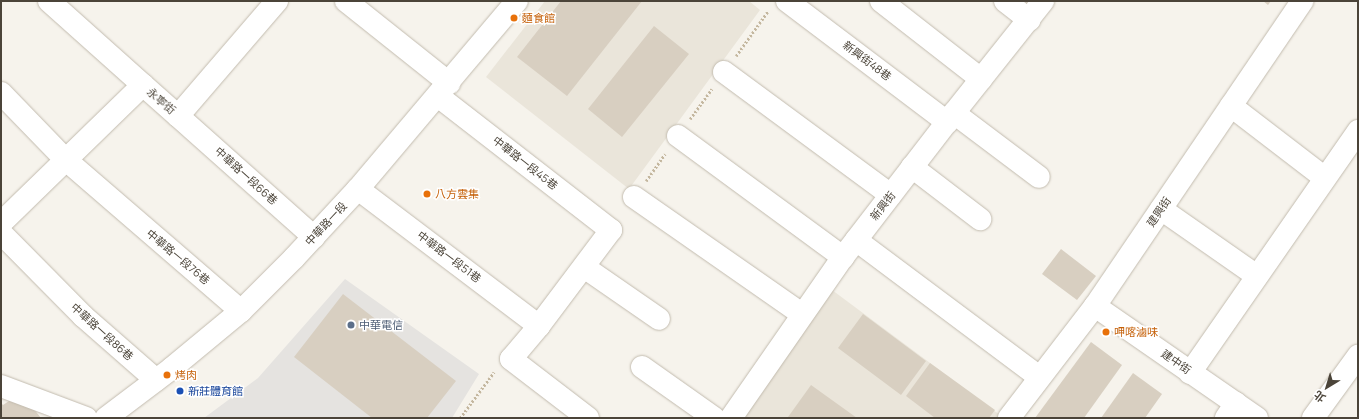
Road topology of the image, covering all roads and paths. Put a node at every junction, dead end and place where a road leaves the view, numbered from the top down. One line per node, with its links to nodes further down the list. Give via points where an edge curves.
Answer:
1 (49, 1): 13 (street)
2 (277, 1): 17 (street, 永寧街)
3 (346, 1): 14 (street, 中華路一段45巷)
4 (517, 1): 14 (street, 中華路一段)
5 (881, 1): 12 (street)
6 (1005, 1): 10 (street)
7 (1044, 1): 10 (street, 新興街)
8 (1302, 1): 16 (street, 建興街)
9 (779, 4): 11 (path); 18 (street, 新興街48巷)
10 (1029, 20): 12 (street, 新興街)
11 (724, 72): 20 (path); 26 (street)
12 (981, 79): 18 (street, 新興街)
13 (144, 85): 17 (street, 永寧街); 21 (street, 永寧街)
14 (443, 90): 25 (street, 中華路一段); 35 (street, 中華路一段45巷, via 611,230)
15 (1, 93): 21 (street, 中華路一段76巷)
16 (1231, 106): 24 (street); 28 (street, 建興街)
17 (178, 116): 32 (street, 中華路一段66巷)
18 (950, 117): 22 (street, 新興街); 23 (street, 新興街48巷)
19 (1358, 131): 24 (street)
20 (678, 136): 27 (path); 34 (street)
21 (66, 160): 30 (street, 永寧街); 38 (street, 中華路一段76巷)
22 (912, 167): 26 (street, 新興街); 29 (street)
23 (1039, 177)
24 (1325, 178): 36 (street)
25 (358, 190): 32 (street, 中華路一段); 41 (street, 中華路一段51巷)
26 (891, 195): 33 (street, 新興街)
27 (634, 197): 39 (street)
28 (1161, 208): 36 (street); 37 (street, 建興街)
29 (980, 219)
30 (1, 223)
31 (1, 233): 47 (street, 中華路一段86巷, via 50,283)
32 (314, 237): 38 (street, 中華路一段)
33 (856, 240): 34 (street, 新興街); 46 (street)
34 (843, 257): 39 (street, 新興街)
35 (584, 267): 40 (street); 41 (street)
36 (1257, 276): 45 (street)
37 (1095, 306): 45 (street, 建中街); 46 (street, 建興街)
38 (241, 311): 47 (street, 中華路一段)
39 (802, 314): 55 (street, 新興街)
40 (659, 319)
41 (539, 326): 43 (street)
42 (1358, 356): 58 (street)
43 (511, 359): 52 (path, via 491,374); 53 (street)
44 (642, 366): 54 (street)
45 (1190, 373): 49 (street, 建中街)
46 (1039, 377): 56 (street, 建興街)
47 (156, 380): 51 (street, 中華路一段)
48 (1, 386): 50 (street)
49 (1231, 411): 57 (street, 建中街)
50 (86, 418)
51 (106, 418)
52 (460, 418)
53 (588, 418)
54 (714, 418)
55 (731, 418)
56 (1009, 418)
57 (1257, 418)
58 (1313, 418)

